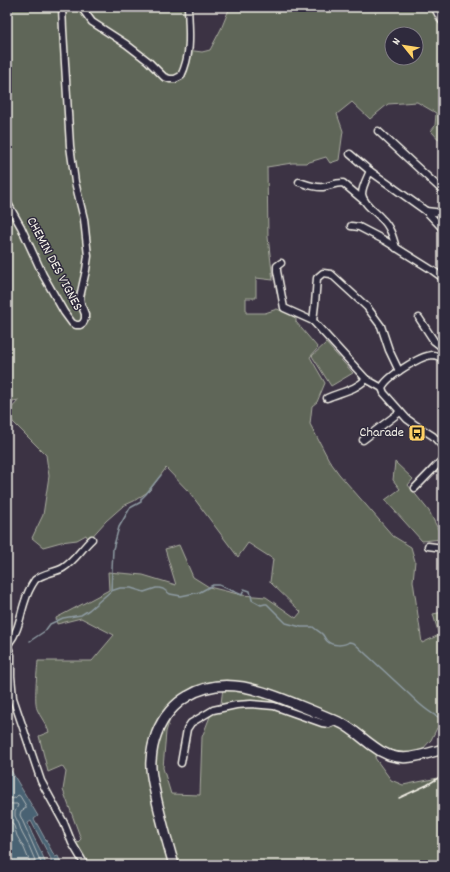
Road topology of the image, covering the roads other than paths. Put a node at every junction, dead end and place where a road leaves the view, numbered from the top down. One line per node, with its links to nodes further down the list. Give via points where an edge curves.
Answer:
1 (62, 7): 12 (street, CHEMIN DES VIGNES, via 70,146 84,219 88,256 80,297 85,320 80,325 72,323 64,312)
2 (81, 7): 3 (street, via 92,22 126,44 164,77 170,79 181,76 187,61 190,42)
3 (188, 7)
4 (436, 7): 5 (main road)
5 (443, 20)
6 (378, 131): 10 (street)
7 (350, 154): 8 (street)
8 (370, 171): 11 (street, via 362,190); 13 (street)
9 (299, 182): 11 (street, via 324,187 343,182)
10 (443, 191)
11 (364, 201): 17 (street, via 390,229)
12 (7, 202)
13 (426, 211): 14 (street); 16 (street)
14 (443, 214): 16 (street, via 439,220)
15 (351, 226): 17 (street, via 359,227)
16 (441, 227)
17 (396, 248): 19 (street)
18 (281, 263): 21 (street, via 277,266 277,271 284,308)
19 (443, 278)
20 (419, 318): 22 (street, via 434,341)
21 (313, 321): 24 (street, via 317,278 323,273 331,274 367,307 381,326); 25 (street)
22 (443, 348)
23 (443, 360): 24 (street, via 433,355 425,357)
24 (399, 371): 26 (street, via 383,384)
25 (366, 379): 26 (street); 27 (street, via 352,389)
26 (382, 388): 28 (street)
27 (327, 398)
28 (400, 412): 29 (street); 30 (street, via 433,436)
29 (363, 440)
30 (443, 447)
31 (443, 459): 32 (street)
32 (415, 488)
33 (92, 540): 36 (street, via 70,563 35,580 25,601 18,628)
34 (428, 546): 35 (street)
35 (443, 548)
36 (7, 644): 40 (street, via 13,698 41,781)
37 (336, 721): 38 (main road, via 390,756 414,758); 39 (street, via 322,723 274,706 258,704 213,710 191,723 187,729); 41 (main road, via 251,688 215,686 202,689 174,706 159,727 151,762 158,806)
38 (443, 749)
39 (181, 763)
40 (85, 865)
41 (174, 865)

